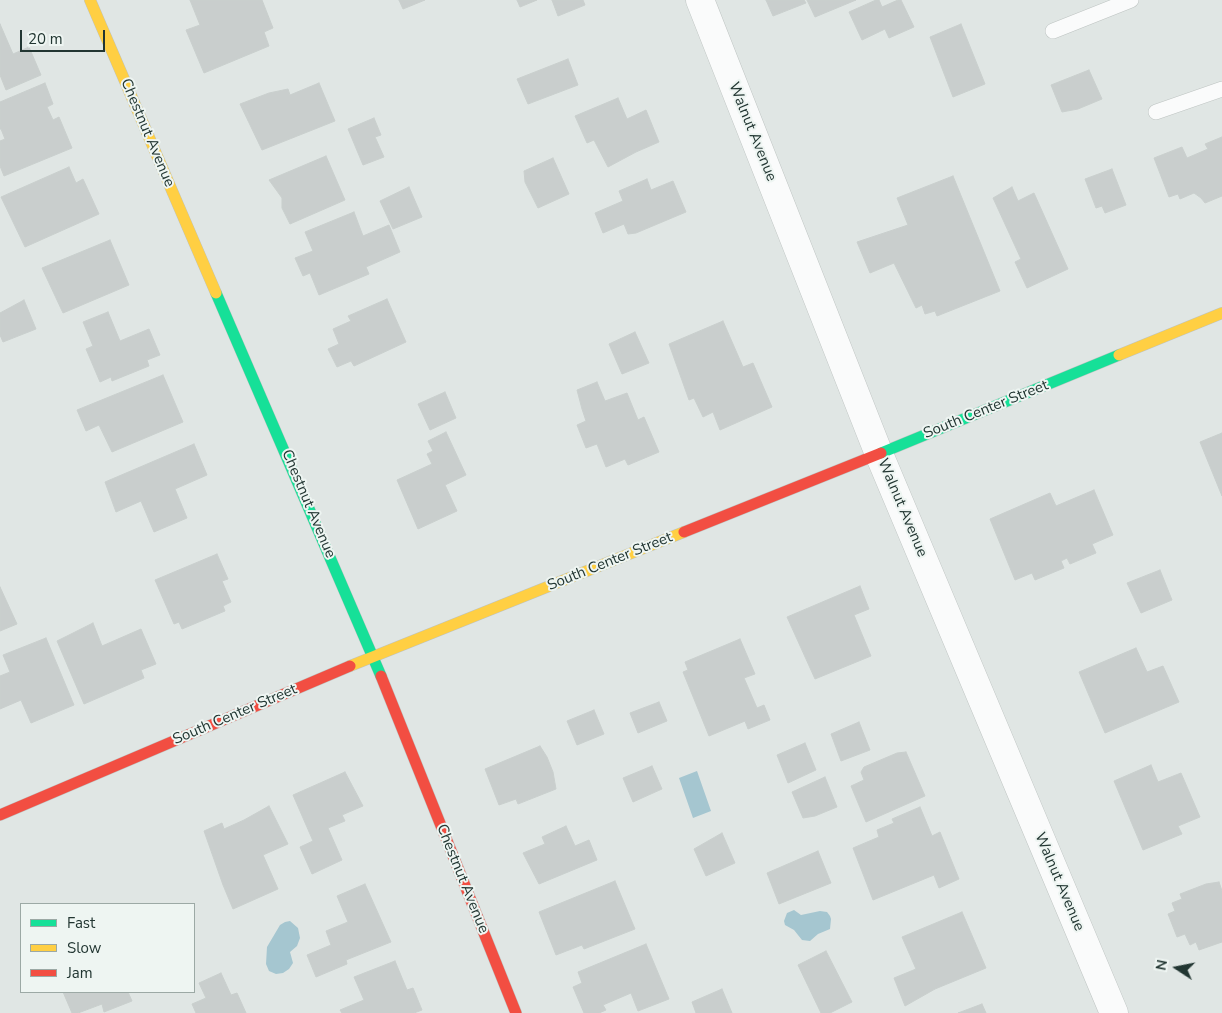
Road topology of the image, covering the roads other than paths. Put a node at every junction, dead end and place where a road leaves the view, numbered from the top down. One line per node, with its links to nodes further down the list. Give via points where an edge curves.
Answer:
1 (90, 0): 9 (street, Chestnut Avenue)
2 (700, 0): 8 (street, Walnut Avenue)
3 (1131, 0): 4 (lane)
4 (1053, 31)
5 (1222, 89): 6 (lane)
6 (1156, 112)
7 (1222, 313): 8 (street, South Center Street)
8 (879, 454): 9 (street, South Center Street); 12 (street, Walnut Avenue)
9 (373, 656): 10 (street, South Center Street); 11 (street, Chestnut Avenue)
10 (0, 815)
11 (516, 1013)
12 (1114, 1013)

